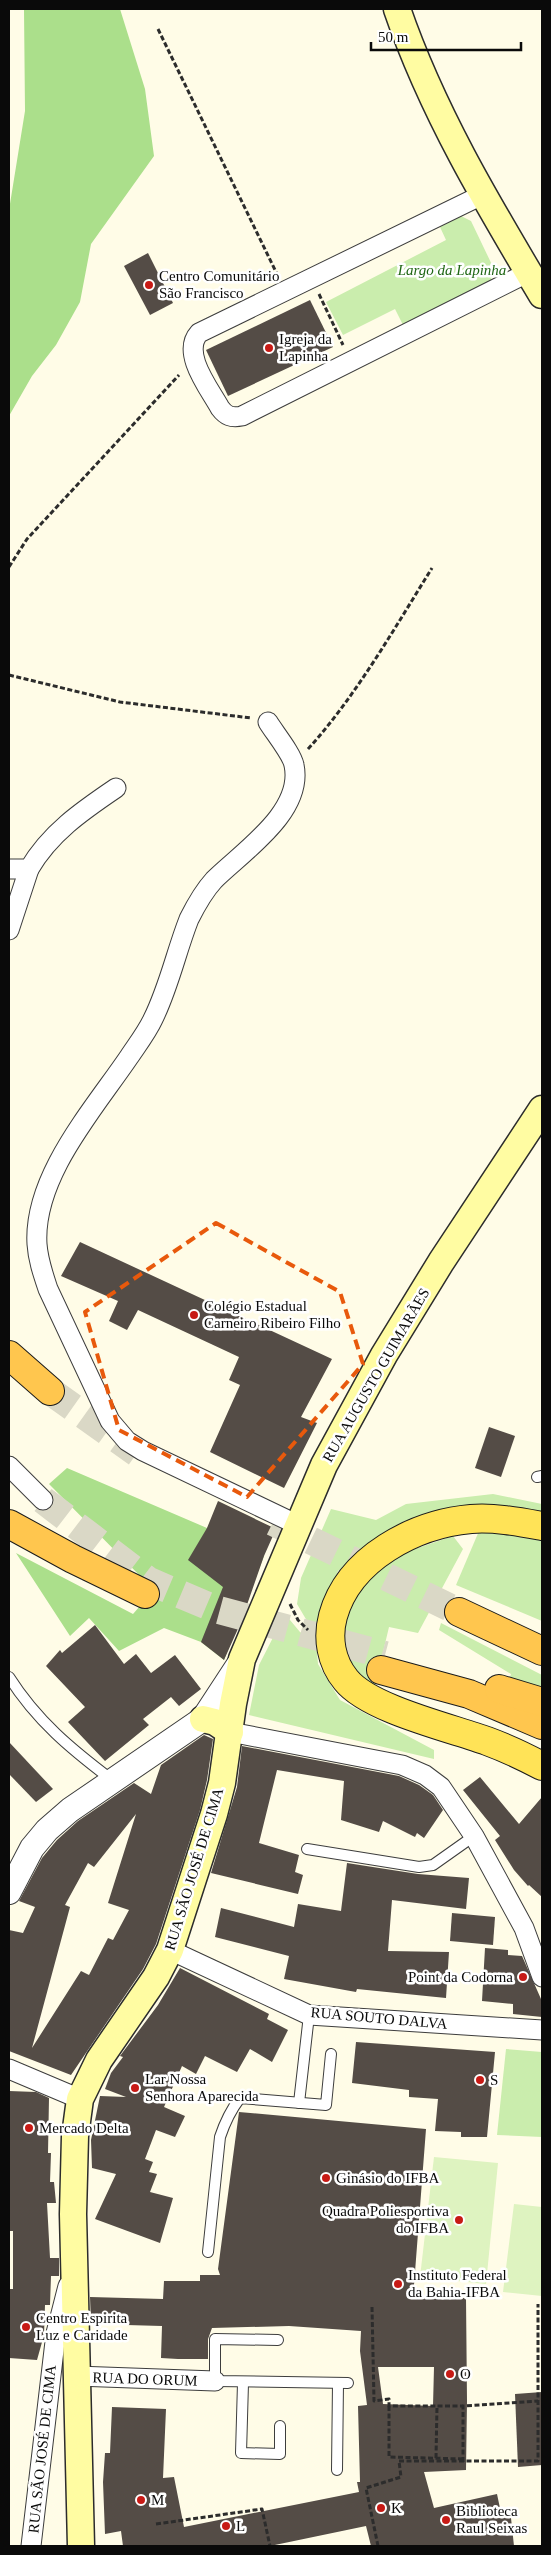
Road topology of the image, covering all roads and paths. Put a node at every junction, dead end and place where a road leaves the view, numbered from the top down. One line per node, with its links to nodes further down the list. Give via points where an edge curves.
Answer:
1 (397, 9): 3 (main road, via 434,101)
2 (158, 29): 6 (path)
3 (482, 195): 4 (main road); 5 (street)
4 (528, 272): 7 (main road); 9 (street)
5 (311, 278): 6 (street); 9 (path)
6 (285, 291): 8 (street, via 199,332 193,339)
7 (542, 295)
8 (194, 359): 9 (street, via 220,408 233,418); 10 (path, via 27,539)
9 (351, 361)
10 (9, 567)
11 (432, 568): 14 (path, via 328,725)
12 (9, 674): 13 (path, via 120,702)
13 (268, 722): 14 (street)
14 (294, 764): 25 (street, via 288,803 279,816 269,830 214,880 196,904 153,1020 66,1148 49,1183 38,1218 37,1244 48,1289 110,1421 121,1434 143,1451)
15 (116, 788): 17 (street, via 57,832)
16 (9, 869): 17 (street)
17 (28, 869): 18 (street)
18 (9, 930)
19 (542, 1109): 25 (main road, RUA AUGUSTO GUIMARÃES, via 384,1355 324,1465)
20 (9, 1355): 21 (highway)
21 (50, 1391)
22 (9, 1466): 23 (street)
23 (43, 1500)
24 (9, 1524): 27 (highway)
25 (298, 1525): 32 (main road, RUA AUGUSTO GUIMARÃES)
26 (542, 1526): 38 (main road, via 470,1519 434,1527 401,1540 375,1556 344,1589 336,1606 331,1635 333,1657 339,1670 347,1682 368,1698 489,1742)
27 (146, 1594)
28 (288, 1599): 30 (path, via 298,1620)
29 (459, 1612): 31 (highway)
30 (310, 1632)
31 (542, 1651)
32 (242, 1658): 35 (street); 37 (main road, RUA SÃO JOSÉ DE CIMA)
33 (9, 1677): 39 (lane, via 25,1702 54,1735)
34 (542, 1702): 36 (highway, via 383,1662)
35 (203, 1719): 37 (main road, via 215,1722); 39 (street)
36 (542, 1725)
37 (230, 1732): 40 (street, via 402,1765 425,1775 441,1787); 43 (main road, RUA SÃO JOSÉ DE CIMA, via 214,1814)
38 (542, 1766)
39 (112, 1780): 42 (street, via 48,1830 32,1848)
40 (474, 1836): 41 (lane, via 433,1865 419,1867); 44 (street, via 524,1928)
41 (307, 1849)
42 (9, 1892)
43 (170, 1950): 45 (street, RUA SOUTO DALVA); 49 (main road, RUA SÃO JOSÉ DE CIMA, via 156,1977 99,2060)
44 (542, 1977)
45 (309, 2015): 46 (street, RUA SOUTO DALVA); 50 (lane)
46 (542, 2030)
47 (331, 2054): 50 (lane, via 326,2105)
48 (9, 2069): 49 (street)
49 (80, 2099): 52 (main road, RUA SÃO JOSÉ DE CIMA, via 75,2136)
50 (299, 2103): 51 (lane, via 240,2098 233,2108 220,2137)
51 (208, 2252)
52 (74, 2265): 56 (main road, RUA SÃO JOSÉ DE CIMA); 69 (street, RUA SÃO JOSÉ DE CIMA, via 56,2332)
53 (538, 2304): 59 (path)
54 (372, 2307): 60 (path, via 374,2402 389,2400)
55 (278, 2340): 57 (lane, via 215,2339)
56 (76, 2376): 57 (street, RUA DO ORUM); 70 (main road, RUA SÃO JOSÉ DE CIMA)
57 (215, 2381): 58 (lane)
58 (243, 2382): 63 (lane, via 241,2453 280,2454); 67 (lane, via 343,2383)
59 (538, 2401): 62 (path); 66 (path, via 538,2461)
60 (389, 2406): 61 (path); 65 (path, via 389,2457)
61 (437, 2406): 62 (path); 64 (path)
62 (463, 2406): 66 (path)
63 (280, 2426)
64 (436, 2458): 65 (path); 66 (path)
65 (398, 2459): 66 (path); 72 (path, via 400,2477 366,2488)
66 (463, 2460)
67 (338, 2470)
68 (156, 2524): 71 (path, via 262,2509)
69 (31, 2546)
70 (81, 2546)
71 (270, 2546)
72 (378, 2546)

